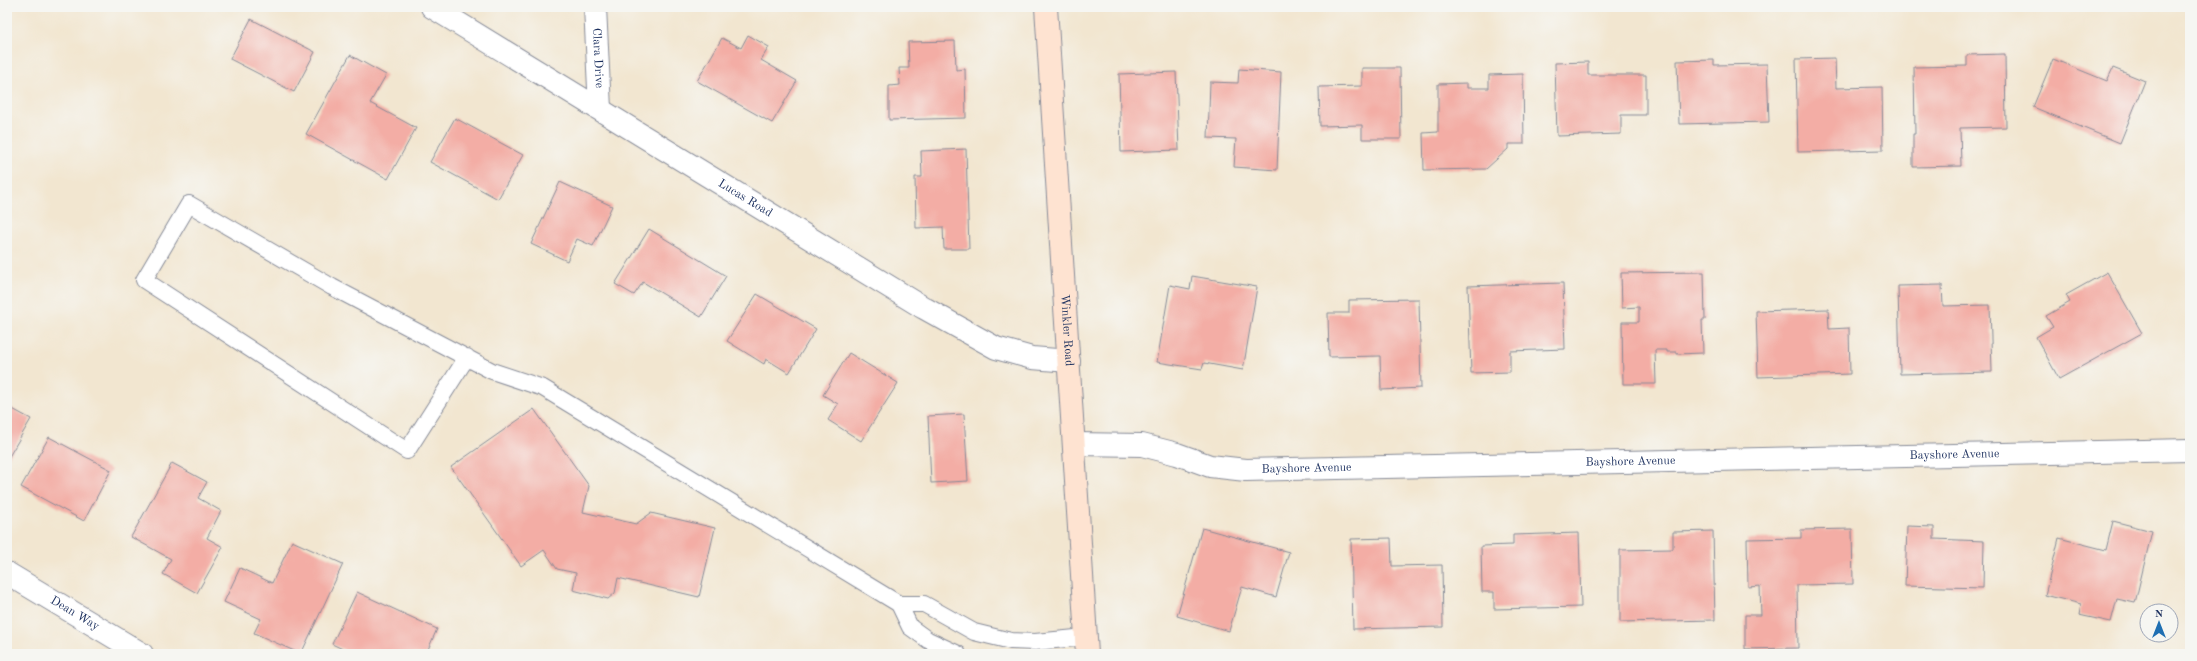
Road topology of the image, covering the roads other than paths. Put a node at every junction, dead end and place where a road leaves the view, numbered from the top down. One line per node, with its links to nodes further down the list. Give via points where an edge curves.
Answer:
1 (432, 7): 4 (street, Lucas Road)
2 (595, 7): 4 (street, Clara Drive)
3 (1046, 7): 6 (street, Winkler Road)
4 (600, 109): 6 (street, Lucas Road, via 924,308 996,348 1032,358)
5 (467, 357): 5 (lane, via 332,287 189,204 144,280 407,451); 10 (lane, via 492,371 543,388)
6 (1069, 361): 7 (street, Winkler Road)
7 (1074, 444): 8 (street, Bayshore Avenue, via 1142,444 1210,466 1246,470); 11 (street, Winkler Road)
8 (2190, 450)
9 (7, 573): 12 (street, Dean Way)
10 (899, 604): 11 (lane, via 924,604 974,632 1011,641); 13 (lane, via 910,627 928,640)
11 (1087, 646)
12 (142, 654)
13 (958, 654)

